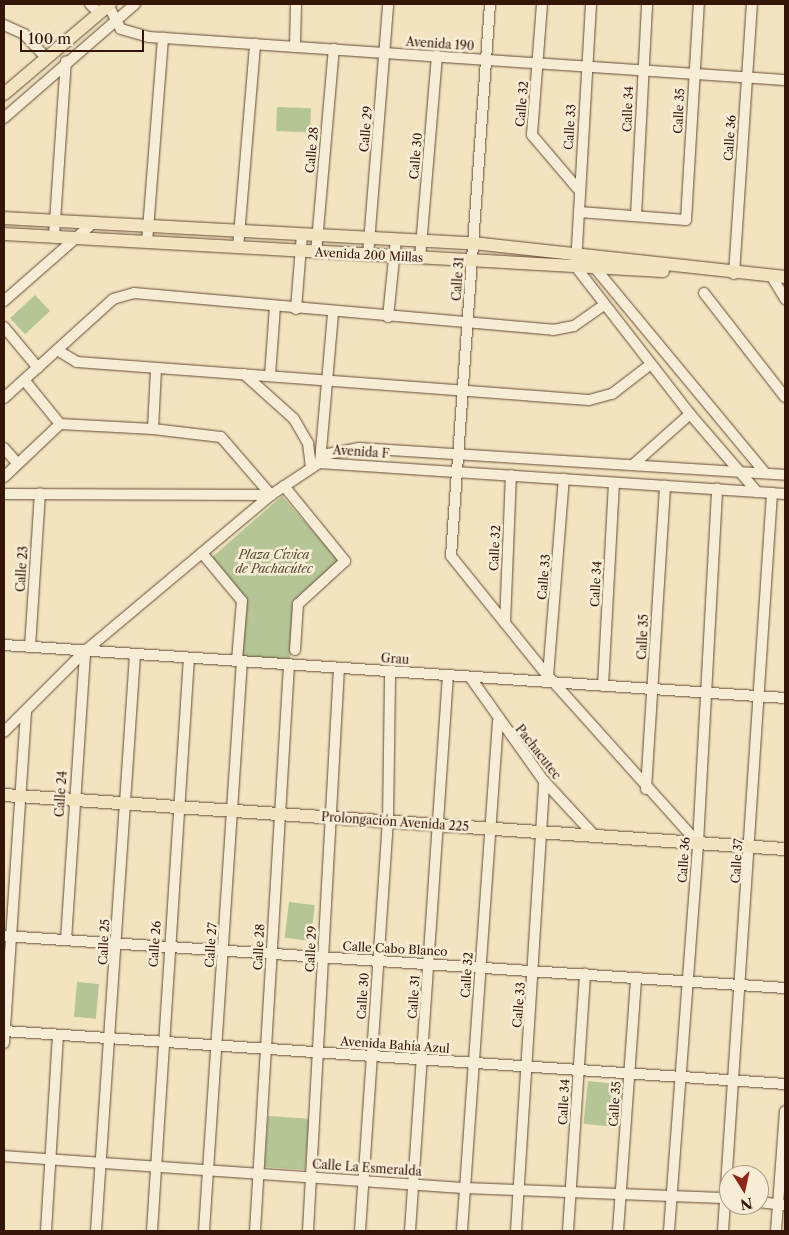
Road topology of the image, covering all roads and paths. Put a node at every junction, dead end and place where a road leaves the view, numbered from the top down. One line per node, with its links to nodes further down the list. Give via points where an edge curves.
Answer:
1 (135, 4): 11 (street)
2 (296, 4): 15 (street)
3 (388, 4): 17 (street, Calle 29)
4 (490, 4): 20 (street, Calle 31)
5 (542, 4): 22 (street, Calle 32)
6 (591, 4): 23 (street, Calle 33)
7 (646, 4): 24 (street, Calle 34)
8 (699, 4): 25 (street, Calle 35)
9 (752, 4): 26 (street, Calle 36)
10 (102, 6): 11 (street); 19 (main road)
11 (114, 22): 13 (street, Avenida 190, via 128,32); 21 (street)
12 (4, 25): 19 (street, via 24,34)
13 (163, 38): 14 (street, Avenida 190); 36 (street)
14 (254, 44): 15 (street, Avenida 190); 37 (street)
15 (295, 47): 16 (street, Avenida 190)
16 (334, 49): 17 (street, Avenida 190); 40 (street, Calle 28)
17 (385, 53): 18 (street, Avenida 190); 43 (street, Calle 29)
18 (437, 56): 20 (street, Avenida 190); 45 (street, Calle 30)
19 (46, 58): 28 (main road)
20 (486, 60): 22 (street, Avenida 190); 47 (street, Calle 31)
21 (66, 61): 29 (street); 34 (street)
22 (538, 63): 23 (street, Avenida 190); 30 (street, Calle 32, via 532,135)
23 (587, 66): 24 (street, Avenida 190); 30 (street, Calle 33)
24 (642, 70): 25 (street, Avenida 190); 32 (street, Calle 34)
25 (694, 74): 26 (street, Avenida 190); 32 (street, Calle 35, via 686,220)
26 (746, 77): 27 (street, Avenida 190); 58 (street, Calle 36)
27 (785, 80)
28 (4, 94)
29 (4, 118)
30 (578, 189): 31 (street, Calle 33)
31 (579, 212): 32 (street); 50 (street, Calle 33)
32 (636, 216)
33 (4, 218): 34 (main road, Avenida 200 Millas)
34 (55, 222): 35 (main road, Avenida 200 Millas); 41 (street)
35 (93, 223): 36 (main road, Avenida 200 Millas); 42 (street)
36 (149, 226): 37 (main road, Avenida 200 Millas); 46 (street)
37 (240, 231): 39 (main road, Avenida 200 Millas); 48 (street)
38 (4, 234): 41 (main road, Avenida 200 Millas)
39 (302, 234): 40 (main road, Avenida 200 Millas); 49 (street)
40 (318, 235): 43 (main road, Avenida 200 Millas); 51 (street, Calle 28)
41 (54, 236): 42 (main road, Avenida 200 Millas)
42 (77, 237): 46 (main road, Avenida 200 Millas); 63 (street)
43 (369, 237): 44 (main road, Avenida 200 Millas); 52 (street, Calle 29)
44 (396, 239): 45 (main road, Avenida 200 Millas); 53 (street)
45 (421, 240): 47 (main road, Avenida 200 Millas); 54 (street, Calle 30)
46 (147, 242): 48 (main road, Avenida 200 Millas)
47 (472, 243): 50 (main road, Avenida 200 Millas); 55 (street, Calle 31)
48 (238, 248): 49 (main road, Avenida 200 Millas)
49 (301, 252): 51 (main road, Avenida 200 Millas); 66 (street)
50 (578, 252): 56 (street, Calle 33); 58 (main road, Avenida 200 Millas)
51 (316, 253): 52 (main road, Avenida 200 Millas)
52 (368, 255): 53 (main road, Avenida 200 Millas)
53 (394, 257): 54 (main road, Avenida 200 Millas); 68 (street)
54 (420, 258): 55 (main road, Avenida 200 Millas)
55 (472, 261): 56 (main road, Avenida 200 Millas); 69 (street, Calle 31)
56 (576, 267): 57 (main road, Avenida 200 Millas); 64 (street)
57 (595, 268): 58 (main road, Avenida 200 Millas); 92 (street)
58 (734, 274): 59 (main road, Avenida 200 Millas)
59 (772, 277): 60 (main road, Avenida 200 Millas); 62 (street)
60 (785, 278)
61 (704, 293): 80 (street)
62 (785, 299)
63 (4, 301)
64 (604, 304): 69 (street, via 565,330); 72 (street)
65 (275, 307): 66 (street); 71 (street, via 124,295); 76 (street)
66 (296, 309): 67 (street)
67 (333, 312): 68 (street); 78 (street)
68 (388, 316): 69 (street)
69 (468, 323): 79 (street, Calle 31)
70 (4, 328): 73 (street)
71 (57, 350): 73 (street); 74 (street, via 77,362)
72 (651, 364): 79 (street, via 612,394 589,400); 82 (street)
73 (38, 368): 77 (street)
74 (156, 369): 75 (street); 84 (street)
75 (244, 374): 76 (street); 89 (street, via 294,419 308,443)
76 (270, 376): 78 (street)
77 (24, 381): 81 (street); 83 (street)
78 (329, 381): 79 (street); 89 (street)
79 (460, 391): 86 (street, Calle 31)
80 (785, 397)
81 (4, 398)
82 (690, 414): 88 (street); 91 (street)
83 (60, 424): 84 (street); 87 (street)
84 (152, 430): 106 (street, via 221,437)
85 (4, 448): 87 (street)
86 (457, 453): 88 (street); 89 (street, via 342,449); 90 (street, Calle 31)
87 (17, 463): 95 (street)
88 (634, 464): 91 (street)
89 (315, 465): 90 (street, Avenida F); 98 (street)
90 (457, 472): 93 (street, Avenida F); 108 (street, Calle 31, via 451,556)
91 (741, 472): 92 (street); 101 (street)
92 (765, 474): 94 (street)
93 (511, 475): 96 (street, Avenida F); 108 (street, Calle 32)
94 (785, 475)
95 (4, 477)
96 (564, 479): 97 (street, Avenida F); 121 (street, Calle 33)
97 (614, 483): 99 (street, Avenida F); 122 (street, Calle 34)
98 (284, 486): 106 (street); 111 (street, via 345,561 298,604)
99 (665, 486): 100 (street, Avenida F); 123 (street, Calle 35)
100 (716, 489): 101 (street, Avenida F); 124 (street, Calle 36)
101 (758, 492): 103 (street, Avenida F)
102 (40, 493): 104 (street); 106 (street); 110 (street, Calle 23)
103 (772, 493): 105 (street, Avenida F); 125 (street, Calle 37)
104 (4, 494)
105 (785, 494)
106 (271, 496): 107 (street)
107 (202, 553): 112 (street); 115 (street, Calle 27, via 242,601)
108 (505, 623): 121 (street)
109 (4, 645): 110 (street, Grau)
110 (30, 647): 112 (street, Grau)
111 (295, 650)
112 (85, 651): 113 (street, Grau); 127 (street); 134 (street, Calle 24)
113 (135, 654): 114 (street, Grau); 135 (street, Calle 25)
114 (189, 658): 115 (street, Grau); 136 (street, Calle 26)
115 (240, 661): 116 (street, Grau); 137 (street, Calle 27)
116 (289, 665): 117 (street, Grau); 138 (street, Calle 28)
117 (339, 668): 118 (street, Grau); 139 (street, Calle 29)
118 (390, 672): 119 (street, Grau); 140 (street, Calle 30)
119 (448, 675): 120 (street, Grau); 141 (street, Calle 31)
120 (470, 677): 121 (street, Grau); 128 (street, Pachacutec)
121 (551, 680): 122 (street, Grau); 131 (street)
122 (604, 686): 123 (street, Grau)
123 (652, 689): 124 (street, Grau); 131 (street, Calle 35)
124 (705, 693): 125 (street, Grau); 145 (street, Calle 36)
125 (760, 697): 126 (street, Grau); 146 (street, Calle 37)
126 (785, 698)
127 (26, 712): 129 (street); 133 (street)
128 (498, 721): 130 (street, Pachacutec); 142 (street, Calle 32)
129 (4, 732)
130 (544, 781): 143 (street, Calle 33); 144 (street, Pachacutec)
131 (646, 789): 145 (street)
132 (4, 795): 133 (main road, Prolongación Avenida 225)
133 (20, 796): 134 (main road, Prolongación Avenida 225); 148 (street)
134 (73, 800): 135 (main road, Prolongación Avenida 225); 149 (street, Calle 24)
135 (123, 803): 136 (main road, Prolongación Avenida 225); 150 (street, Calle 25)
136 (177, 807): 137 (main road, Prolongación Avenida 225); 151 (street, Calle 26)
137 (233, 811): 138 (main road, Prolongación Avenida 225); 152 (street, Calle 27)
138 (281, 814): 139 (main road, Prolongación Avenida 225); 153 (street, Calle 28)
139 (331, 818): 140 (main road, Prolongación Avenida 225); 154 (street, Calle 29)
140 (388, 822): 141 (main road, Prolongación Avenida 225); 155 (street, Calle 30)
141 (438, 825): 142 (main road, Prolongación Avenida 225); 156 (street, Calle 31)
142 (490, 828): 143 (main road, Prolongación Avenida 225); 157 (street, Calle 32)
143 (542, 832): 144 (main road, Prolongación Avenida 225); 158 (street, Calle 33)
144 (595, 836): 145 (main road, Prolongación Avenida 225)
145 (698, 843): 146 (main road, Prolongación Avenida 225); 161 (street, Calle 36)
146 (751, 847): 147 (main road, Prolongación Avenida 225); 162 (street, Calle 37)
147 (785, 849)
148 (7, 937): 149 (street, Calle Cabo Blanco); 164 (street)
149 (66, 940): 150 (street, Calle Cabo Blanco)
150 (116, 944): 151 (street, Calle Cabo Blanco); 166 (street, Calle 25)
151 (167, 947): 152 (street, Calle Cabo Blanco); 167 (street, Calle 26)
152 (223, 951): 153 (street, Calle Cabo Blanco); 169 (street, Calle 27)
153 (271, 954): 154 (street, Calle Cabo Blanco); 170 (street, Calle 28)
154 (323, 957): 155 (street, Calle Cabo Blanco); 171 (street, Calle 29)
155 (378, 961): 156 (street, Calle Cabo Blanco); 172 (street, Calle 30)
156 (429, 964): 157 (street, Calle Cabo Blanco); 173 (street, Calle 31)
157 (480, 966): 158 (street, Calle Cabo Blanco); 174 (street, Calle 32)
158 (534, 970): 159 (street, Calle Cabo Blanco); 175 (street, Calle 33)
159 (585, 974): 160 (street, Calle Cabo Blanco); 176 (street, Calle 34)
160 (636, 978): 161 (street, Calle Cabo Blanco); 177 (street, Calle 35)
161 (688, 981): 162 (street, Calle Cabo Blanco); 178 (street, Calle 36)
162 (741, 984): 163 (street, Calle Cabo Blanco); 179 (street, Calle 37)
163 (785, 988)
164 (4, 1031): 165 (street, Avenida Bahía Azul); 168 (street)
165 (58, 1035): 166 (street, Avenida Bahía Azul); 183 (street)
166 (112, 1038): 167 (street, Avenida Bahía Azul); 185 (street, Calle 25)
167 (162, 1042): 169 (street, Avenida Bahía Azul); 187 (street, Calle 26)
168 (4, 1043)
169 (217, 1045): 170 (street, Avenida Bahía Azul); 188 (street, Calle 27)
170 (267, 1049): 171 (street, Avenida Bahía Azul); 189 (street, Calle 28)
171 (318, 1052): 172 (street, Avenida Bahía Azul); 190 (street, Calle 29)
172 (372, 1056): 173 (street, Avenida Bahía Azul); 191 (street, Calle 30)
173 (422, 1059): 174 (street, Avenida Bahía Azul); 192 (street, Calle 31)
174 (474, 1063): 175 (street, Avenida Bahía Azul); 194 (street, Calle 32)
175 (526, 1066): 176 (street, Avenida Bahía Azul); 193 (street, Calle 33)
176 (578, 1068): 177 (street, Avenida Bahía Azul); 195 (street, Calle 34)
177 (630, 1071): 178 (street, Avenida Bahía Azul); 196 (street, Calle 35)
178 (682, 1076): 179 (street, Avenida Bahía Azul); 197 (street, Calle 36)
179 (735, 1080): 180 (street, Avenida Bahía Azul); 186 (street, Calle 37)
180 (785, 1084)
181 (785, 1111): 184 (street)
182 (4, 1156): 183 (street, Calle La Esmeralda)
183 (49, 1159): 185 (street, Calle La Esmeralda); 202 (street)
184 (784, 1160): 200 (street)
185 (100, 1163): 187 (street, Calle La Esmeralda); 203 (street, Calle 25)
186 (729, 1165)
187 (157, 1167): 188 (street, Calle La Esmeralda); 204 (street, Calle 26)
188 (208, 1170): 189 (street, Calle La Esmeralda); 205 (street, Calle 27)
189 (259, 1174): 190 (street, Calle La Esmeralda); 206 (street, Calle 28)
190 (311, 1177): 191 (street, Calle La Esmeralda); 207 (street, Calle 29)
191 (364, 1181): 192 (street, Calle La Esmeralda); 208 (street, Calle 30)
192 (414, 1184): 194 (street, Calle La Esmeralda); 209 (street, Calle 31)
193 (518, 1187): 194 (street, Calle La Esmeralda); 195 (street, Calle La Esmeralda); 211 (street, Calle 33)
194 (465, 1188): 210 (street, Calle 32)
195 (571, 1189): 196 (street, Calle La Esmeralda); 212 (street, Calle 34)
196 (621, 1195): 197 (street, Calle La Esmeralda); 213 (street, Calle 35)
197 (671, 1197): 198 (street, Calle La Esmeralda); 214 (street, Calle 36)
198 (719, 1198)
199 (769, 1203): 200 (street)
200 (782, 1204): 216 (street)
201 (725, 1215): 215 (street, Calle 37)
202 (46, 1231)
203 (96, 1231)
204 (152, 1231)
205 (204, 1231)
206 (254, 1231)
207 (308, 1231)
208 (360, 1231)
209 (410, 1231)
210 (462, 1231)
211 (516, 1231)
212 (568, 1231)
213 (618, 1231)
214 (669, 1231)
215 (723, 1231)
216 (776, 1231)

